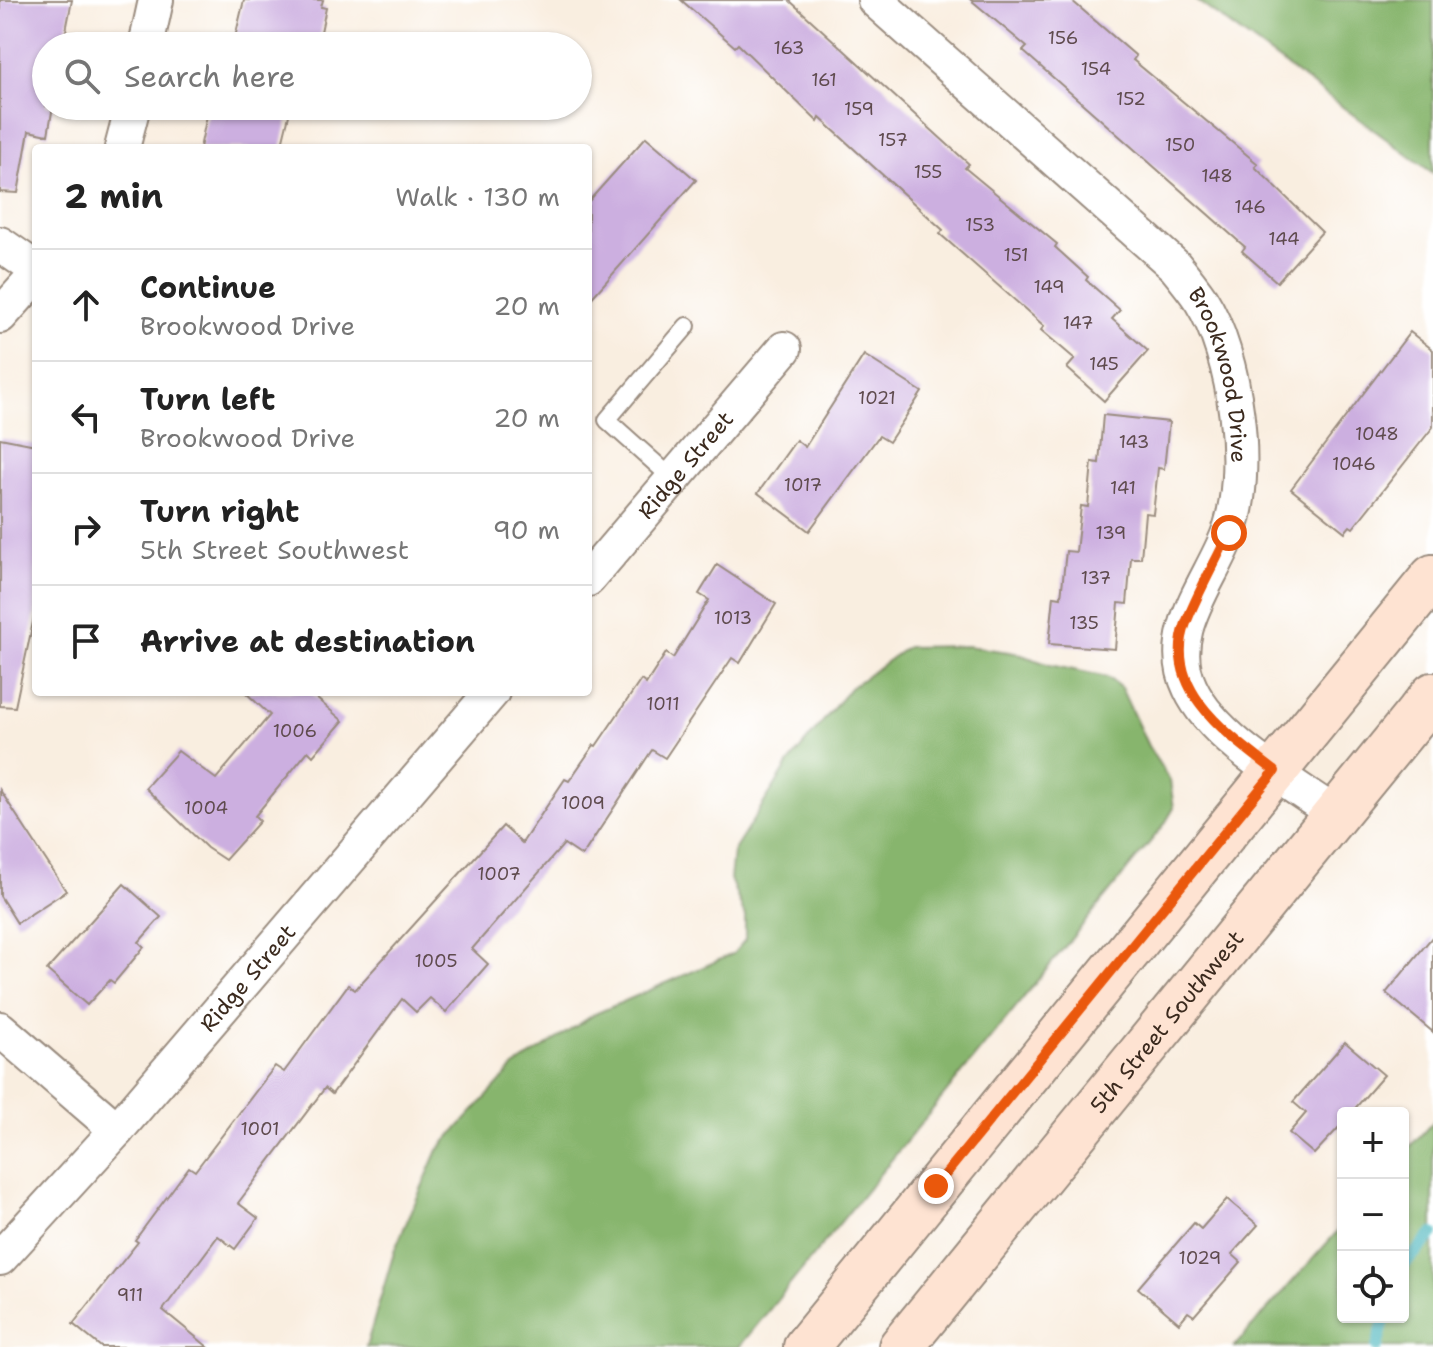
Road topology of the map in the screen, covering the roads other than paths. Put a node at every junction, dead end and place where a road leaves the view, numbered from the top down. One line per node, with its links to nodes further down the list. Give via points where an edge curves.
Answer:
1 (156, 0): 3 (street)
2 (875, 0): 17 (street, Brookwood Drive, via 1175,266 1202,301 1234,396 1240,470 1229,533 1185,625 1185,670 1189,687 1218,726)
3 (149, 32)
4 (129, 120): 5 (street)
5 (123, 144)
6 (0, 244): 7 (street)
7 (32, 266)
8 (32, 280): 9 (street)
9 (0, 316)
10 (687, 326): 12 (lane, via 607,420)
11 (784, 349): 12 (street, Ridge Street)
12 (673, 479): 13 (street, Ridge Street)
13 (592, 574)
14 (1433, 577): 17 (main road)
15 (1433, 695): 18 (main road, 5th Street Southwest)
16 (489, 696): 20 (street, Ridge Street)
17 (1275, 771): 18 (street, Brookwood Drive); 22 (main road)
18 (1335, 814): 23 (main road, 5th Street Southwest)
19 (0, 1029): 20 (street)
20 (117, 1130): 21 (street, Ridge Street)
21 (0, 1258)
22 (806, 1347)
23 (901, 1347)

